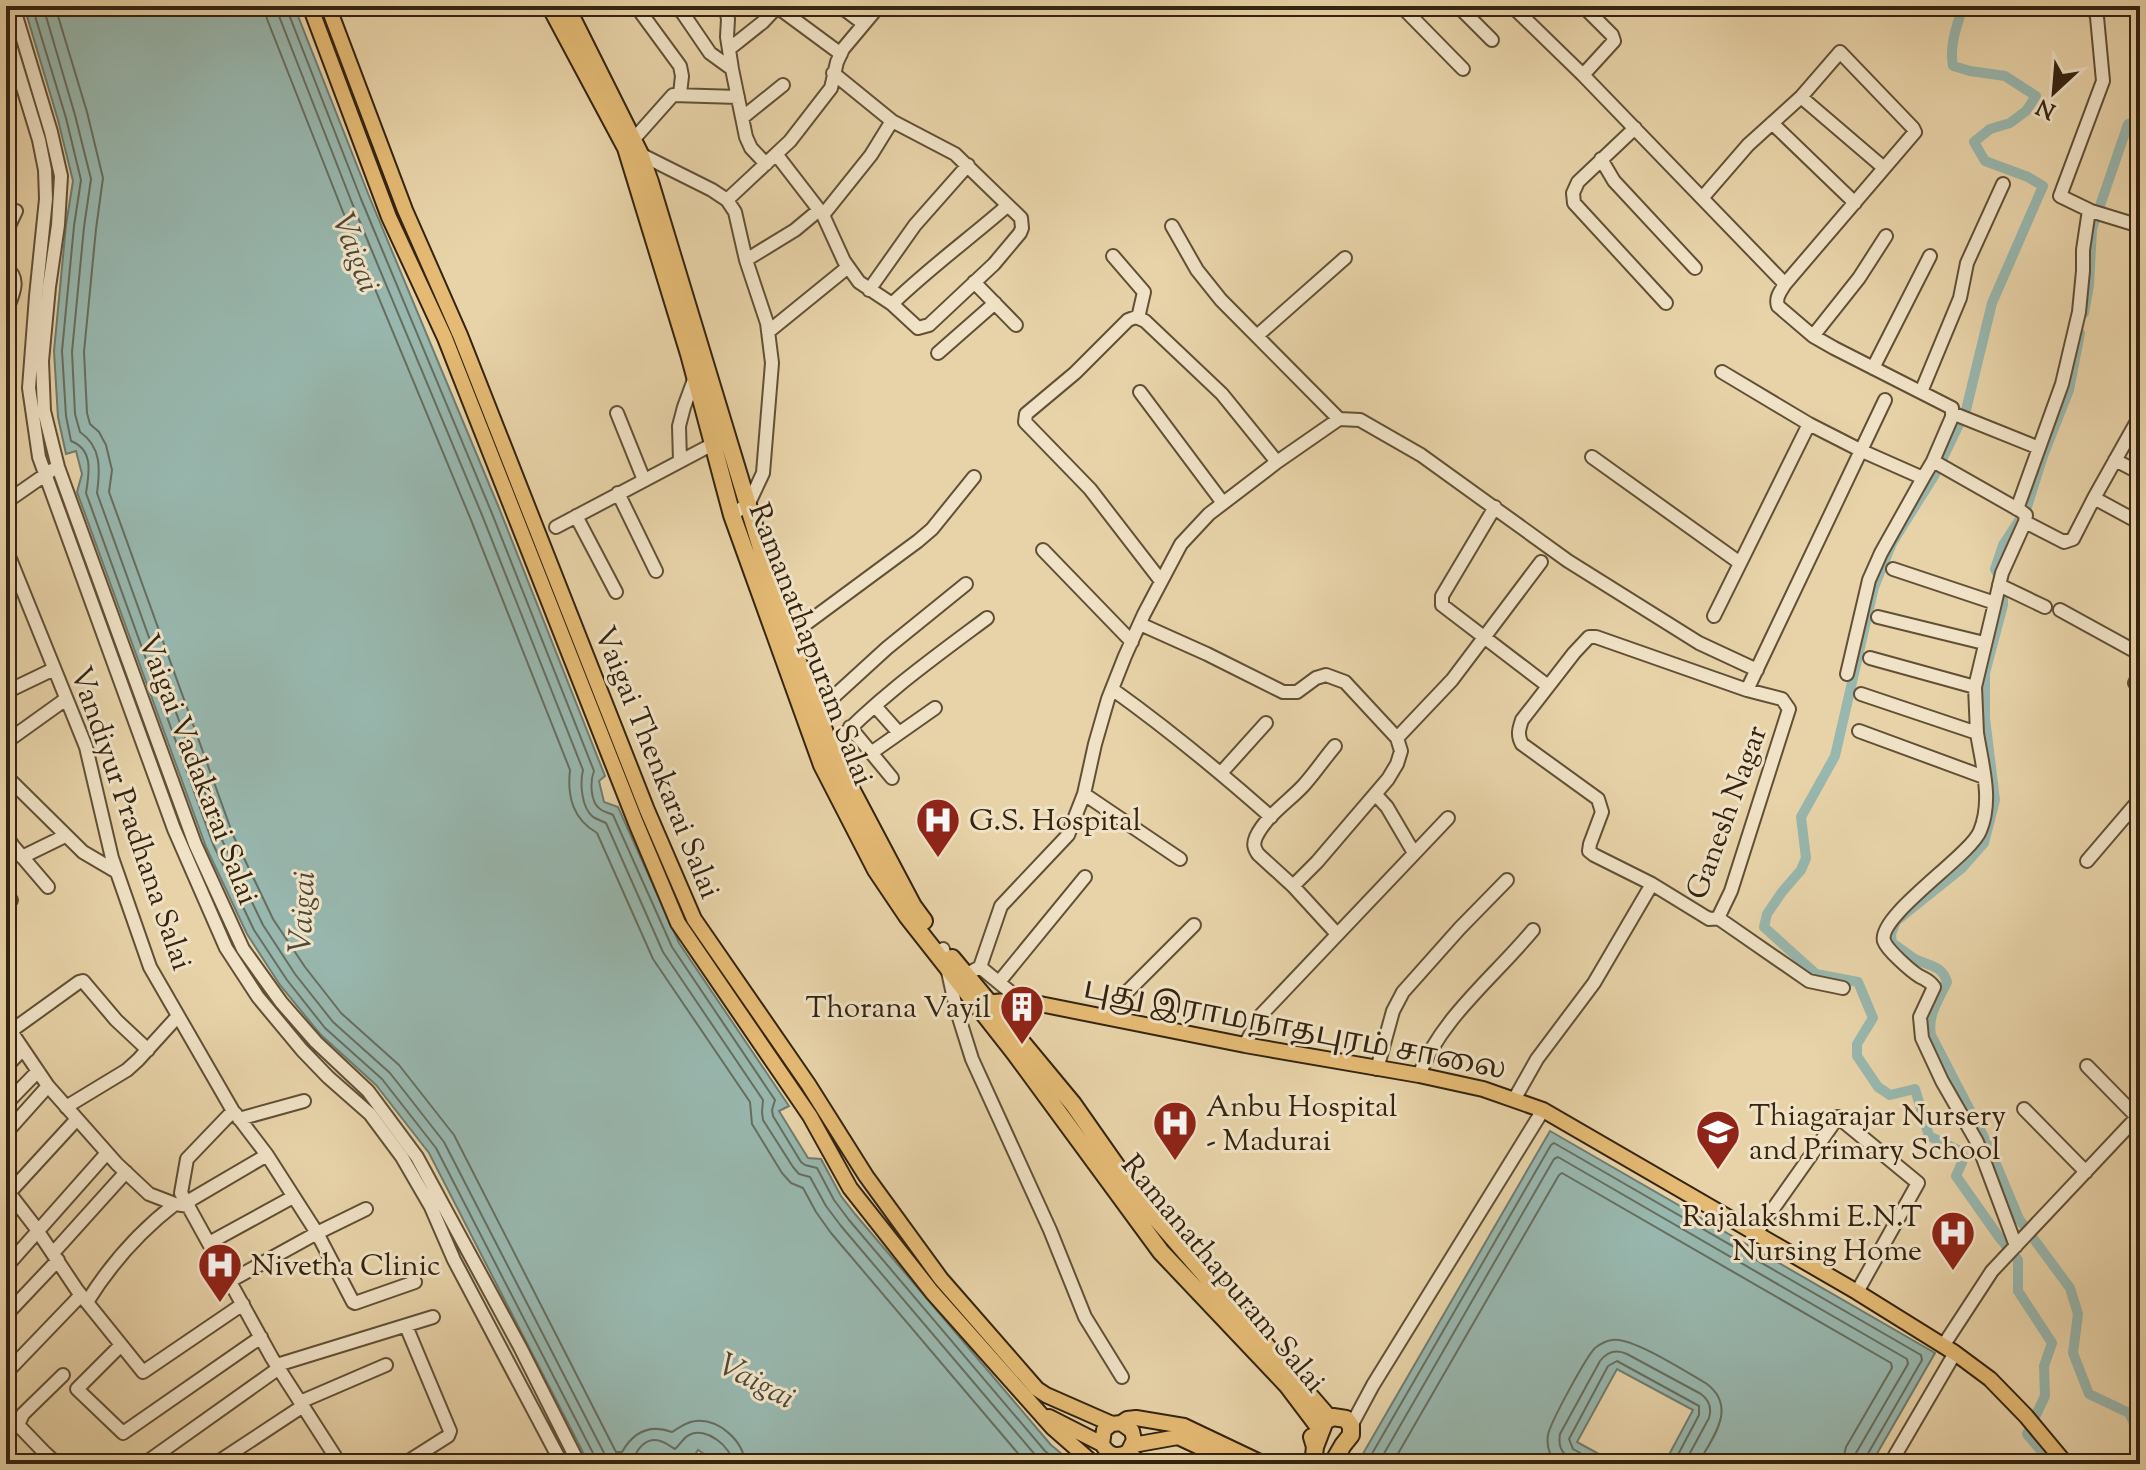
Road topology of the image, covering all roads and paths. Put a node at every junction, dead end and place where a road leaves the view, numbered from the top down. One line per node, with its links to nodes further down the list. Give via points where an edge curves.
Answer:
1 (13, 6): 91 (street, Vaigai Vadakarai Salai, via 61,176 42,361 44,411)
2 (310, 6): 239 (main road, Vaigai Thenkarai Salai, via 389,217 445,338 678,923 810,1116 850,1188 932,1292)
3 (328, 6): 241 (main road, Vaigai Thenkarai Salai, via 405,210 694,919 941,1279 1037,1389)
4 (550, 6): 74 (highway, Ramanathapuram Salai, via 626,148)
5 (566, 6): 34 (highway, Ramanathapuram Salai)
6 (674, 6): 22 (street, via 710,53)
7 (726, 6): 20 (street)
8 (777, 6): 20 (street); 21 (street)
9 (840, 6): 17 (street)
10 (879, 6): 17 (street)
11 (1404, 6): 23 (street)
12 (1458, 6): 19 (street)
13 (1512, 6): 25 (street)
14 (1583, 6): 25 (street, via 1614,41)
15 (2093, 6): 46 (street, via 2103,81 2060,193 2062,199)
16 (643, 8): 27 (street, via 680,66)
17 (864, 24): 21 (street)
18 (6, 32): 93 (street, Vaigai Vadakarai Salai, via 45,170 29,388)
19 (1492, 40)
20 (729, 49): 22 (street)
21 (841, 54): 24 (street)
22 (732, 69): 28 (street)
23 (1463, 69)
24 (833, 73): 31 (street); 35 (street, via 828,93)
25 (1583, 75): 33 (street)
26 (783, 85): 30 (street)
27 (680, 94): 28 (street); 34 (street, via 669,98)
28 (738, 97): 30 (street)
29 (1801, 97): 32 (street); 39 (street); 39 (street, via 1840,52 1915,132)
30 (742, 118): 37 (street, via 751,148)
31 (892, 121): 38 (street, via 947,148); 47 (street, via 871,155)
32 (1772, 123): 41 (street); 43 (street)
33 (1635, 128): 36 (street); 41 (street)
34 (636, 147): 42 (street); 100 (highway, Ramanathapuram Salai)
35 (776, 154): 37 (street); 47 (street)
36 (1601, 159): 58 (street, via 1614,181); 63 (street, via 1578,182 1574,203)
37 (766, 164): 42 (street)
38 (968, 165): 44 (street); 61 (street, via 915,225)
39 (1884, 168): 43 (street)
40 (2003, 184): 76 (street, via 1967,263 1960,298)
41 (1703, 197): 60 (street)
42 (727, 200): 55 (street, via 735,212)
43 (1855, 203): 60 (street)
44 (1007, 206): 59 (street, via 1021,218 1022,228); 64 (street)
45 (16, 211): 50 (street)
46 (2094, 212): 49 (street); 84 (street, via 2083,250 2079,312 2062,384)
47 (821, 213): 55 (street); 56 (street)
48 (1172, 226): 69 (street, via 1197,270)
49 (2140, 226)
50 (6, 232)
51 (1886, 236): 70 (street)
52 (1113, 256): 66 (street, via 1144,292)
53 (1930, 256): 72 (street)
54 (1345, 258): 69 (street)
55 (746, 260): 68 (street)
56 (848, 267): 61 (street); 68 (street)
57 (6, 268): 65 (street, via 16,280)
58 (1695, 268)
59 (974, 282): 62 (street); 64 (street, via 923,328 913,326)
60 (1785, 284): 70 (street, via 1778,306)
61 (869, 290): 64 (street)
62 (995, 303): 67 (street); 71 (street)
63 (1666, 303)
64 (892, 304)
65 (6, 312)
66 (1138, 318): 89 (street, via 1222,394); 115 (street, via 1128,320 1024,420 1090,489)
67 (1016, 325)
68 (768, 332): 100 (street, via 772,363 763,473)
69 (1258, 335): 81 (street)
70 (1813, 336): 72 (street)
71 (938, 353)
72 (1873, 368): 76 (street)
73 (1722, 372): 82 (street)
74 (695, 377): 83 (highway, Ramanathapuram Salai); 88 (street, via 679,426)
75 (1140, 392): 101 (street)
76 (1921, 392): 79 (street)
77 (1885, 400): 85 (street, Ganesh Nagar)
78 (617, 413): 96 (street)
79 (1956, 414): 84 (street); 90 (street)
80 (2140, 416): 87 (street)
81 (1339, 419): 89 (street); 102 (street, via 1360,420)
82 (1809, 424): 85 (street); 111 (street)
83 (713, 444): 88 (street); 104 (highway, Ramanathapuram Salai)
84 (2039, 448): 103 (street)
85 (1862, 451): 95 (street); 132 (street, Ganesh Nagar)
86 (1592, 457): 111 (street)
87 (2115, 460): 92 (street); 98 (street)
88 (680, 461): 96 (street)
89 (1277, 462): 101 (street)
90 (1939, 464): 95 (street); 103 (street)
91 (58, 467): 93 (street); 255 (street, Vaigai Vadakarai Salai, via 195,844 243,949 281,1002 368,1091 417,1157)
92 (2140, 473)
93 (45, 474): 99 (street); 254 (street, Vaigai Vadakarai Salai, via 174,829 226,948 302,1050 370,1114 402,1157)
94 (974, 477): 125 (street, via 932,529)
95 (1923, 478): 133 (street, via 1869,580)
96 (644, 480): 97 (street)
97 (618, 493): 105 (street); 113 (street)
98 (2094, 498): 103 (street, via 2071,541 2064,542); 106 (street)
99 (6, 502)
100 (749, 503): 104 (street); 125 (highway, Ramanathapuram Salai)
101 (1223, 503): 115 (street, via 1181,544)
102 (1495, 507): 126 (street, via 1442,596 1443,607); 132 (street, via 1568,561 1699,643)
103 (2022, 514): 114 (street)
104 (732, 515): 179 (highway, Ramanathapuram Salai, via 822,765 876,870)
105 (576, 516): 107 (street); 117 (street)
106 (2140, 523)
107 (556, 527)
108 (6, 549): 131 (street, Vandiyur Pradhana Salai)
109 (1043, 550): 127 (street)
110 (1541, 562): 126 (street)
111 (1740, 563): 121 (street)
112 (1893, 569): 118 (street)
113 (656, 571)
114 (2000, 580): 118 (street); 119 (street)
115 (1161, 581): 124 (street)
116 (966, 584): 143 (street)
117 (616, 592)
118 (1995, 603): 128 (street)
119 (2045, 607)
120 (2060, 610): 129 (street)
121 (1714, 616)
122 (1878, 617): 128 (street)
123 (987, 618): 141 (street)
124 (1140, 624): 127 (street); 149 (street, via 1283,692 1297,692 1326,675 1334,677 1345,682)
125 (788, 637): 143 (highway, Ramanathapuram Salai)
126 (1486, 638): 134 (street); 149 (street)
127 (1132, 642): 136 (street)
128 (1984, 643): 135 (street)
129 (2140, 654)
130 (1870, 658): 135 (street)
131 (54, 669): 138 (street); 140 (street, Vandiyur Pradhana Salai)
132 (1757, 670): 137 (street, Ganesh Nagar)
133 (1847, 674)
134 (1548, 686): 137 (street, via 1589,637 1596,637); 171 (street, via 1522,720 1522,744 1598,799 1602,812 1589,851)
135 (1975, 687): 148 (street)
136 (1112, 689): 154 (street); 158 (street)
137 (1747, 690): 174 (street, Ganesh Nagar, via 1782,699 1789,709)
138 (6, 692)
139 (1861, 694): 148 (street)
140 (66, 699): 150 (street); 168 (street, Vandiyur Pradhana Salai, via 86,747)
141 (875, 706): 145 (street); 147 (street)
142 (935, 708): 147 (street)
143 (818, 711): 152 (highway, Ramanathapuram Salai)
144 (1266, 723): 154 (street)
145 (850, 727): 152 (street); 153 (street)
146 (1859, 731): 156 (street)
147 (899, 733): 153 (street)
148 (1977, 733): 156 (street)
149 (1397, 738): 159 (street, via 1397,764)
150 (6, 742)
151 (1335, 746): 161 (street)
152 (830, 749): 178 (highway, Ramanathapuram Salai, via 913,906)
153 (871, 753): 157 (street)
154 (1221, 773): 161 (street)
155 (6, 776): 163 (street)
156 (1984, 777): 219 (street, via 1987,804 1978,837 1914,896 1891,924 1884,943 1934,987 1920,1017 1922,1038 1977,1142)
157 (892, 778)
158 (1084, 794): 166 (street); 180 (street, via 1068,835 1001,906)
159 (1376, 795): 165 (street); 172 (street)
160 (2140, 799): 167 (street)
161 (1271, 817): 172 (street, via 1254,849)
162 (1448, 818): 165 (street)
163 (65, 836): 164 (street); 168 (street)
164 (12, 849): 173 (street)
165 (1414, 853): 177 (street)
166 (1180, 859)
167 (2087, 861)
168 (117, 872): 185 (street, Vandiyur Pradhana Salai, via 150,967)
169 (1085, 877): 181 (street)
170 (1507, 880): 193 (street, via 1403,992)
171 (1652, 884): 174 (street, Ganesh Nagar, via 1709,919); 197 (street, Ganesh Nagar, via 1594,983)
172 (1293, 886): 177 (street)
173 (48, 887)
174 (1718, 918): 182 (street, via 1809,981)
175 (1194, 925): 186 (street)
176 (1533, 930): 195 (street, via 1441,1034)
177 (1337, 934): 188 (street, via 1260,1016)
178 (943, 949): 179 (street); 180 (highway, Ramanathapuram Salai)
179 (947, 967): 184 (highway, Ramanathapuram Salai); 237 (street, via 972,1059 1085,1317)
180 (973, 970): 181 (street); 184 (highway, Ramanathapuram Salai)
181 (999, 982): 183 (street)
182 (1843, 988)
183 (1020, 1000): 184 (main road, புது இராமநாதபுரம் சாலை); 186 (main road, புது இராமநாதபுரம் சாலை)
184 (982, 1002): 240 (highway, Ramanathapuram Salai, via 1161,1252); 242 (highway, Ramanathapuram Salai, via 1073,1104 1141,1201)
185 (178, 1016): 190 (street); 203 (street, Vandiyur Pradhana Salai)
186 (1103, 1016): 188 (main road, புது இராமநாதபுரம் சாலை)
187 (8, 1028): 189 (street); 190 (street, via 83,981)
188 (1245, 1045): 193 (main road, புது இராமநாதபுரம் சாலை)
189 (23, 1049): 192 (street); 194 (street)
190 (148, 1050): 200 (street, via 127,1070)
191 (2087, 1066): 204 (street)
192 (6, 1067)
193 (1377, 1069): 195 (main road, புது இராமநாதபுரம் சாலை)
194 (38, 1071): 196 (street); 199 (street)
195 (1419, 1075): 197 (main road, புது இராமநாதபுரம் சாலை)
196 (48, 1086): 200 (street); 206 (street)
197 (1515, 1098): 202 (main road, புது இராமநாதபுரம் சாலை)
198 (304, 1101): 203 (street)
199 (6, 1104)
200 (66, 1107): 205 (street)
201 (2024, 1109): 210 (street)
202 (1543, 1110): 217 (main road, புது இராமநாதபுரம் சாலை); 243 (street)
203 (236, 1115): 208 (street, Vandiyur Pradhana Salai); 213 (street, via 187,1159)
204 (2139, 1116): 210 (street)
205 (77, 1119): 207 (street); 211 (street)
206 (6, 1133)
207 (107, 1153): 209 (street); 215 (street)
208 (267, 1155): 212 (street, Vandiyur Pradhana Salai); 213 (street)
209 (126, 1172): 213 (street, via 149,1194); 220 (street)
210 (2086, 1172): 219 (street)
211 (9, 1197): 215 (street)
212 (293, 1197): 216 (street, Vandiyur Pradhana Salai); 218 (street)
213 (183, 1204): 218 (street); 225 (street, via 160,1215)
214 (366, 1209): 216 (street)
215 (37, 1231): 220 (street); 221 (street)
216 (317, 1233): 222 (street); 223 (street, Vandiyur Pradhana Salai, via 353,1302)
217 (1756, 1233): 224 (main road, புது இராமநாதபுரம் சாலை); 224 (street, via 1838,1117 1918,1183)
218 (209, 1243): 222 (street)
219 (2012, 1249): 232 (street, via 1992,1271)
220 (55, 1257): 225 (street); 227 (street)
221 (6, 1267)
222 (230, 1281): 226 (street)
223 (415, 1282)
224 (1857, 1292): 232 (main road, புது இராமநாதபுரம் சாலை)
225 (84, 1299): 231 (street); 235 (street)
226 (243, 1304): 230 (street); 231 (street, via 143,1372)
227 (6, 1315)
228 (433, 1317): 229 (street)
229 (406, 1326): 234 (street); 253 (street, via 450,1433)
230 (261, 1337): 231 (street, via 123,1433 77,1389); 234 (street)
231 (121, 1345)
232 (1949, 1349): 262 (street); 263 (main road, புது இராமநாதபுரம் சாலை, via 1990,1379)
233 (386, 1365): 238 (street)
234 (278, 1367): 238 (street); 250 (street)
235 (6, 1373)
236 (63, 1375): 245 (street, via 18,1425)
237 (1122, 1377)
238 (302, 1404): 251 (street); 252 (street)
239 (1039, 1412): 244 (main road, Vaigai Thenkarai Salai); 256 (main road, Vaigai Thenkarai Salai)
240 (1307, 1412): 242 (highway); 247 (highway, Ramanathapuram Salai)
241 (1117, 1424): 244 (main road, via 1104,1430); 246 (main road, via 1132,1431); 259 (main road, Vaigai Thenkarai Salai, via 1136,1418 1184,1426)
242 (1325, 1424): 243 (highway, via 1342,1417); 247 (highway)
243 (1351, 1426): 261 (highway, via 1351,1435)
244 (1102, 1444): 246 (main road, via 1107,1451)
245 (45, 1453): 248 (street); 249 (street)
246 (1125, 1454): 257 (main road); 258 (main road, via 1178,1437)
247 (1314, 1456): 260 (main road)
248 (36, 1464)
249 (57, 1464)
250 (144, 1464)
251 (215, 1464)
252 (340, 1464)
253 (404, 1464)
254 (562, 1464)
255 (579, 1464)
256 (1094, 1464)
257 (1141, 1464)
258 (1236, 1464)
259 (1264, 1464)
260 (1304, 1464)
261 (1332, 1464)
262 (1890, 1464)
263 (2066, 1464)

